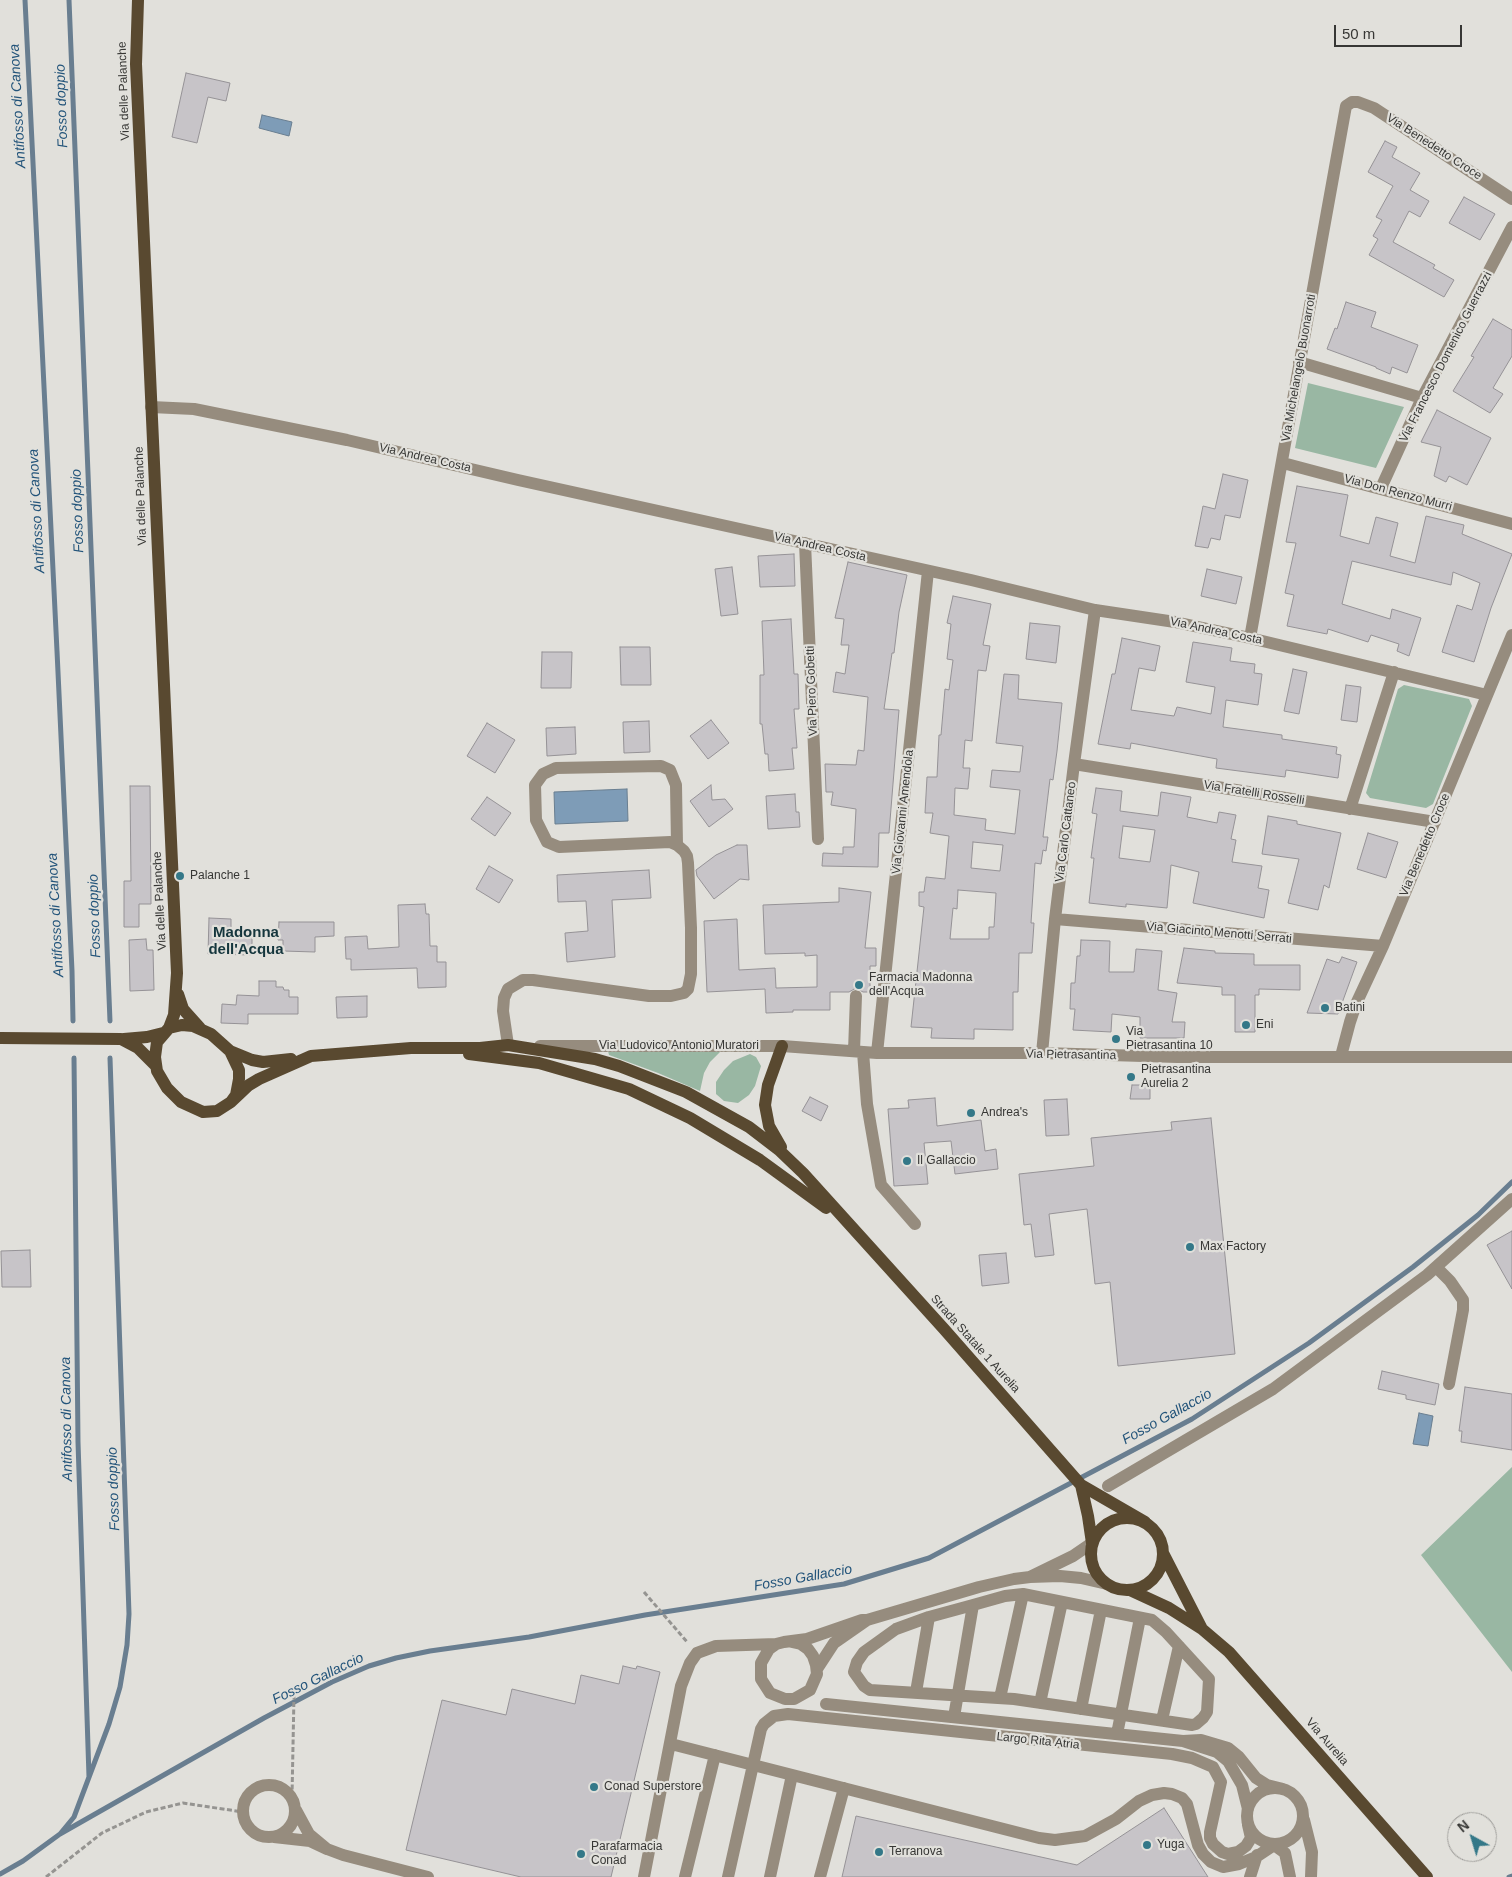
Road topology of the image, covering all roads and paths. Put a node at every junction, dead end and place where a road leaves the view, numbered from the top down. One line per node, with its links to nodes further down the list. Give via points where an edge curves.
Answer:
1 (138, 0): 7 (main road, Via delle Palanche, via 136,64)
2 (1352, 102): 3 (street, Via Benedetto Croce, via 1374,108); 5 (street, Via Michelangelo Buonarroti, via 1345,110)
3 (1512, 199)
4 (1512, 227): 6 (street, Via Francesco Domenico Guerrazzi)
5 (1299, 362): 6 (street); 8 (street, Via Michelangelo Buonarroti)
6 (1422, 398): 9 (street, Via Francesco Domenico Guerrazzi)
7 (151, 408): 11 (street, Via Andrea Costa, via 194,410 348,440); 25 (main road, Via delle Palanche)
8 (1283, 462): 9 (street, Via Don Renzo Murri); 15 (street, Via Michelangelo Buonarroti)
9 (1382, 488): 10 (street, Via Don Renzo Murri)
10 (1512, 524)
11 (806, 543): 12 (street, Via Andrea Costa); 21 (street, Via Piero Gobetti)
12 (928, 571): 13 (street, Via Andrea Costa); 37 (street, Via Giovanni Amendola)
13 (1095, 610): 15 (street, Via Andrea Costa); 18 (street, Via Carlo Cattaneo)
14 (1512, 635): 17 (street, Via Benedetto Croce)
15 (1250, 638): 16 (street, Via Andrea Costa)
16 (1394, 672): 17 (street, Via Andrea Costa); 19 (street)
17 (1487, 695): 20 (street, Via Benedetto Croce)
18 (1074, 764): 19 (street, Via Fratelli Rosselli); 23 (street, Via Carlo Cattaneo)
19 (1350, 809): 20 (street, Via Fratelli Rosselli)
20 (1435, 822): 24 (street, Via Benedetto Croce)
21 (818, 839)
22 (677, 845): 22 (street, via 670,842 559,847 547,842 536,820 535,785 542,774 556,768 666,768 670,770 676,786); 31 (street, via 687,856 688,863 691,974 688,989 671,996 649,996 524,980 508,989 504,998 503,1011)
23 (1055, 919): 24 (street, Via Giacinto Menotti Serrati); 38 (street, Via Carlo Cattaneo)
24 (1383, 946): 40 (street, Via Benedetto Croce, via 1356,1004)
25 (177, 991): 27 (main road, Via delle Palanche, via 183,1009); 28 (main road, Via delle Palanche, via 174,1015)
26 (856, 996): 36 (street)
27 (200, 1028): 28 (main road, via 182,1025); 35 (main road)
28 (166, 1031): 30 (main road); 42 (main road, via 158,1042)
29 (0, 1038): 30 (main road)
30 (121, 1039): 42 (main road, via 138,1048)
31 (513, 1046): 32 (street, Via Ludovico Antonio Muratori); 33 (main road, Strada Statale 1 Aurelia); 44 (main road, Strada Statale 1 Aurelia, via 595,1059 686,1092 749,1127)
32 (782, 1046): 34 (street, Via Ludovico Antonio Muratori); 44 (main road, via 768,1085 766,1113 774,1137)
33 (423, 1048): 39 (main road, Strada Statale 1 Aurelia); 46 (main road, Strada Statale 1 Aurelia, via 539,1063 629,1089 690,1118 760,1160)
34 (839, 1050): 36 (street, Via Pietrasantina)
35 (230, 1051): 39 (main road, via 263,1062); 43 (main road, via 240,1079)
36 (858, 1051): 37 (street, Via Pietrasantina); 47 (street, via 881,1185)
37 (877, 1053): 38 (street, Via Pietrasantina)
38 (1042, 1054): 40 (street, Via Pietrasantina, via 1177,1058)
39 (311, 1056): 43 (main road, Strada Statale 1 Aurelia, via 249,1084)
40 (1341, 1056): 41 (street, Via Pietrasantina)
41 (1512, 1057)
42 (156, 1066): 43 (main road, via 174,1096 192,1108 203,1112 217,1111)
43 (232, 1102)
44 (795, 1165): 46 (main road, Strada Statale 1 Aurelia)
45 (1512, 1199): 48 (street)
46 (846, 1223): 50 (main road, Strada Statale 1 Aurelia)
47 (914, 1224)
48 (1436, 1266): 49 (street, via 1463,1300); 51 (street, via 1273,1389)
49 (1449, 1384)
50 (1081, 1485): 52 (main road); 53 (main road)
51 (1108, 1486)
52 (1145, 1522): 53 (main road, via 1127,1517 1114,1520 1098,1531); 54 (main road, via 1158,1536)
53 (1092, 1543): 55 (street); 56 (main road, via 1090,1552 1094,1570)
54 (1163, 1553): 57 (main road, via 1161,1567 1154,1578); 66 (main road, Via Aurelia)
55 (1030, 1577): 56 (street, via 1060,1576); 65 (street, via 979,1587)
56 (1107, 1584): 57 (main road)
57 (1130, 1590): 66 (main road, Via Aurelia, via 1169,1608)
58 (644, 1592): 70 (path)
59 (1023, 1594): 60 (street); 61 (street); 75 (street)
60 (1062, 1602): 62 (street); 76 (street)
61 (973, 1605): 63 (street); 74 (street)
62 (1101, 1610): 64 (street); 78 (street)
63 (929, 1617): 72 (street); 72 (street, via 896,1629 880,1640 864,1652 856,1662 854,1672 870,1690)
64 (1140, 1618): 69 (street, via 1152,1620); 79 (street)
65 (867, 1620): 67 (street); 71 (street, via 834,1643)
66 (1202, 1629): 112 (main road, Via Aurelia, via 1229,1652)
67 (792, 1642): 68 (street); 71 (street, via 808,1650)
68 (776, 1644): 70 (street, via 716,1646); 71 (street, via 764,1655 760,1671 764,1686 770,1693 794,1699 810,1690)
69 (1179, 1646): 81 (street); 81 (street, via 1209,1679 1207,1712 1196,1724)
70 (697, 1653): 85 (street, via 681,1686)
71 (817, 1671): 77 (street, via 818,1688)
72 (916, 1692): 74 (street)
73 (294, 1695): 91 (path)
74 (958, 1695): 75 (street); 80 (street)
75 (1000, 1698): 76 (street)
76 (1040, 1703): 78 (street)
77 (826, 1704): 80 (street); 82 (street)
78 (1081, 1709): 79 (street)
79 (1121, 1714): 81 (street); 83 (street)
80 (954, 1717): 83 (street)
81 (1162, 1720)
82 (857, 1723): 87 (street, Largo Rita Atria, via 788,1714 774,1716 761,1729); 96 (street, Largo Rita Atria, via 1172,1754 1204,1762 1213,1767 1221,1782 1210,1838 1213,1844 1228,1854 1238,1852 1251,1838)
83 (1117, 1734): 84 (street)
84 (1183, 1741): 90 (street, via 1201,1740 1228,1748 1256,1778); 92 (street, Largo Rita Atria, via 1217,1752 1228,1761 1242,1786)
85 (671, 1744): 86 (street); 104 (street)
86 (715, 1755): 87 (street); 105 (street)
87 (753, 1765): 88 (street); 106 (street, Largo Rita Atria)
88 (792, 1775): 89 (street); 107 (street)
89 (844, 1788): 101 (street, via 1008,1831 1055,1840 1085,1836 1116,1819 1139,1801 1152,1795 1172,1794 1187,1804 1203,1854); 108 (street)
90 (1283, 1789): 92 (street, via 1261,1792); 95 (street, via 1301,1804)
91 (292, 1797): 93 (street); 94 (street, via 278,1786 261,1786 248,1796)
92 (1248, 1809): 96 (street, Largo Rita Atria)
93 (296, 1810): 97 (street, via 288,1829); 99 (street, via 309,1834)
94 (243, 1812): 97 (street, via 251,1829 262,1836); 102 (path, via 183,1803 146,1812 102,1833)
95 (1304, 1820): 98 (street, via 1300,1831 1291,1840); 111 (street, via 1312,1852)
96 (1248, 1825): 98 (street, via 1258,1838)
97 (269, 1836): 99 (street, via 310,1841)
98 (1274, 1845): 100 (street); 110 (street, via 1284,1853)
99 (327, 1849): 103 (street)
100 (1257, 1855): 101 (street); 109 (street)
101 (1230, 1872)
102 (46, 1877)
103 (428, 1877)
104 (644, 1877)
105 (685, 1877)
106 (728, 1877)
107 (770, 1877)
108 (820, 1877)
109 (1250, 1877)
110 (1290, 1877)
111 (1311, 1877)
112 (1428, 1877)

